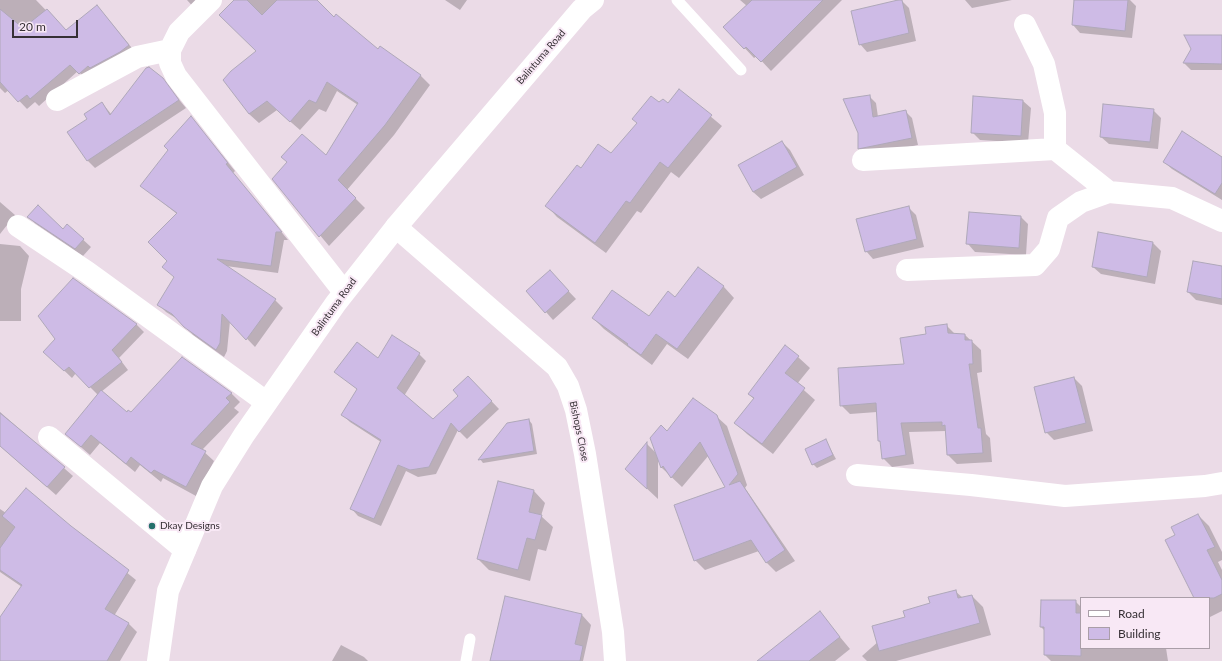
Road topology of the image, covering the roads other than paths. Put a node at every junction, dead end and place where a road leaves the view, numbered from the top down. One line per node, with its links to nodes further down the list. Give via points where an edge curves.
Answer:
1 (211, 0): 5 (street, via 179,32)
2 (593, 0): 13 (street, Balintuma Road)
3 (677, 0): 6 (lane)
4 (1025, 25): 8 (street, via 1044,64 1055,113)
5 (170, 50): 7 (street, via 137,57); 15 (street, via 170,63 185,89)
6 (741, 70)
7 (57, 100)
8 (1055, 149): 9 (street); 10 (street)
9 (863, 160)
10 (1109, 192): 11 (street, via 1172,198); 14 (street, via 1081,202 1058,218 1049,249 1035,265)
11 (1222, 221)
12 (18, 226): 16 (street, via 87,272)
13 (396, 227): 15 (street, Balintuma Road); 24 (street, Bishops Close, via 557,366 568,386 585,454 613,632)
14 (907, 270)
15 (344, 292): 16 (street, Balintuma Road)
16 (266, 402): 20 (street, Balintuma Road, via 212,486)
17 (49, 437): 20 (street)
18 (857, 475): 19 (street, via 1065,496)
19 (1222, 483)
20 (185, 550): 22 (street, Balintuma Road, via 168,591)
21 (470, 639): 23 (lane)
22 (158, 661)
23 (466, 661)
24 (615, 661)

